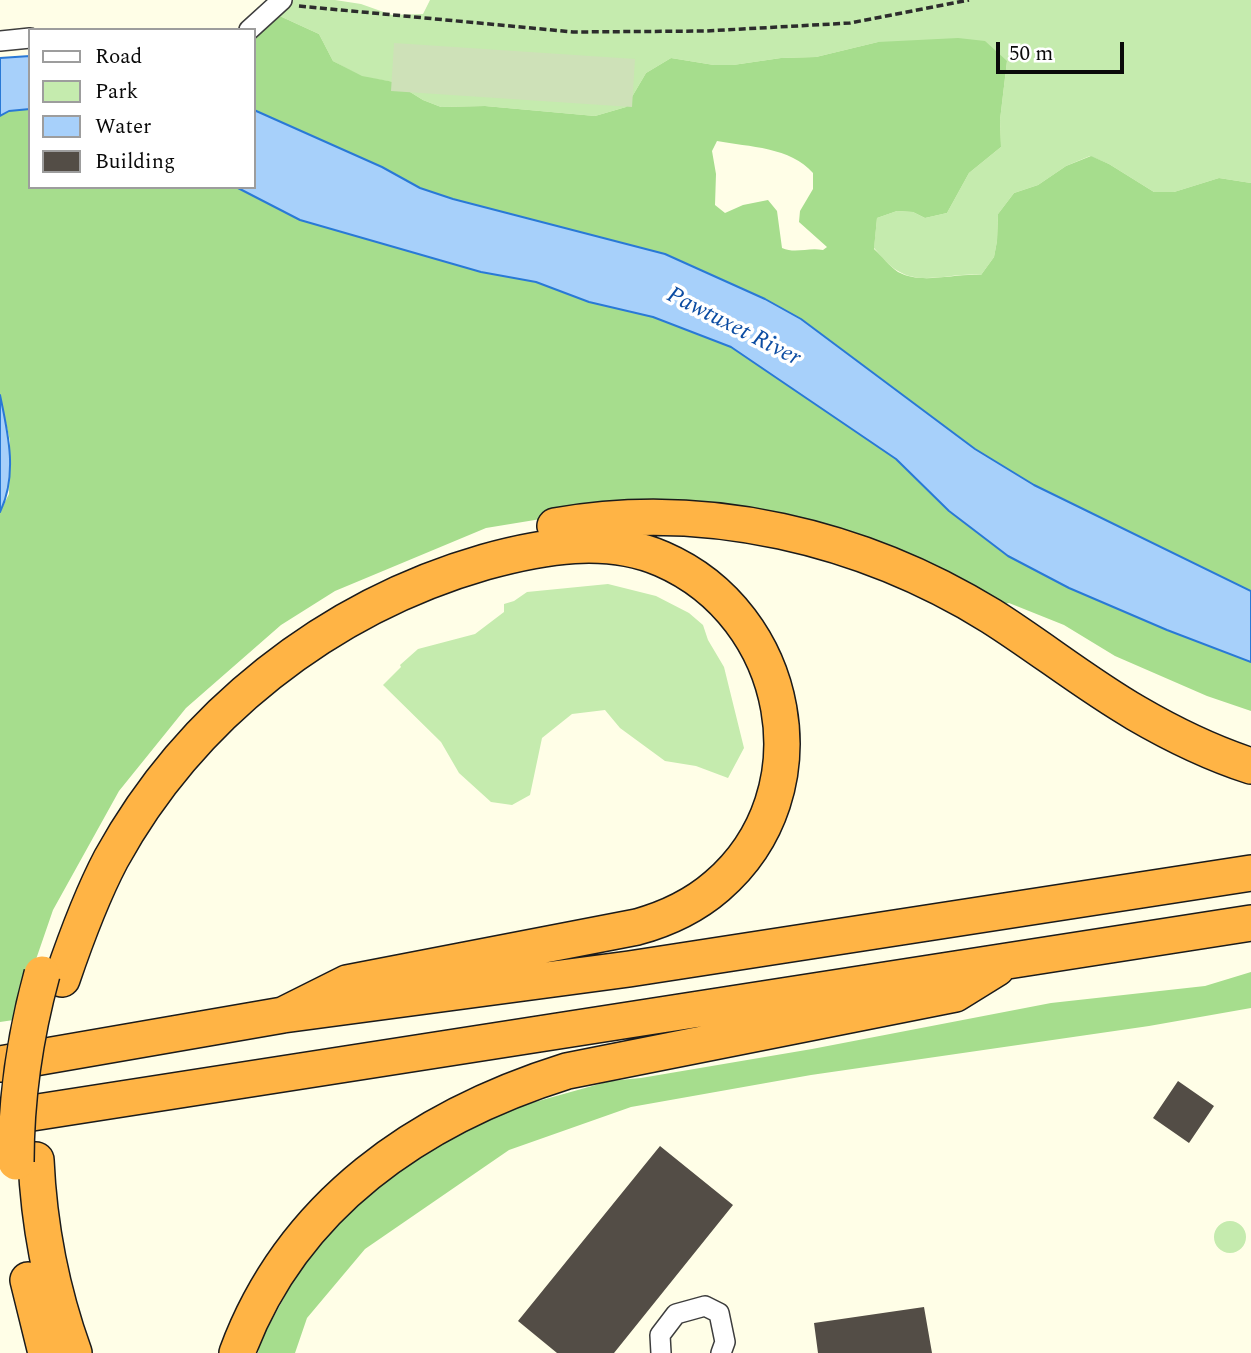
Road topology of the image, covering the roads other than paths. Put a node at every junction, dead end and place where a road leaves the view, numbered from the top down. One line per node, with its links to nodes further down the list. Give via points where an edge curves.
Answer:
1 (282, 0): 2 (street)
2 (251, 28)
3 (28, 38): 4 (street)
4 (0, 41)
5 (1251, 766): 9 (highway, via 1159,726 967,601 861,553 788,533 713,521 568,524 455,550 385,577 320,611 214,692 170,738 112,817 50,947)
6 (1251, 873): 10 (highway, via 629,969)
7 (1251, 923): 8 (highway)
8 (1011, 960): 12 (highway); 16 (highway, via 955,994 567,1070 476,1105 390,1156 320,1216 273,1278)
9 (52, 976): 10 (highway, via 111,860 186,753 278,665 363,611 464,568 534,551 596,544 661,559 700,581 732,610 767,665 779,704 782,746 777,786 763,826 718,885 655,922 347,983); 13 (highway, via 51,1019)
10 (283, 1015): 11 (highway)
11 (0, 1064)
12 (0, 1118)
13 (26, 1161): 14 (highway, via 18,1204); 15 (highway, via 50,1277)
14 (46, 1353)
15 (74, 1353)
16 (237, 1353)
17 (661, 1353): 18 (street, via 660,1335 676,1314 705,1306 719,1313 725,1342)
18 (721, 1353)

